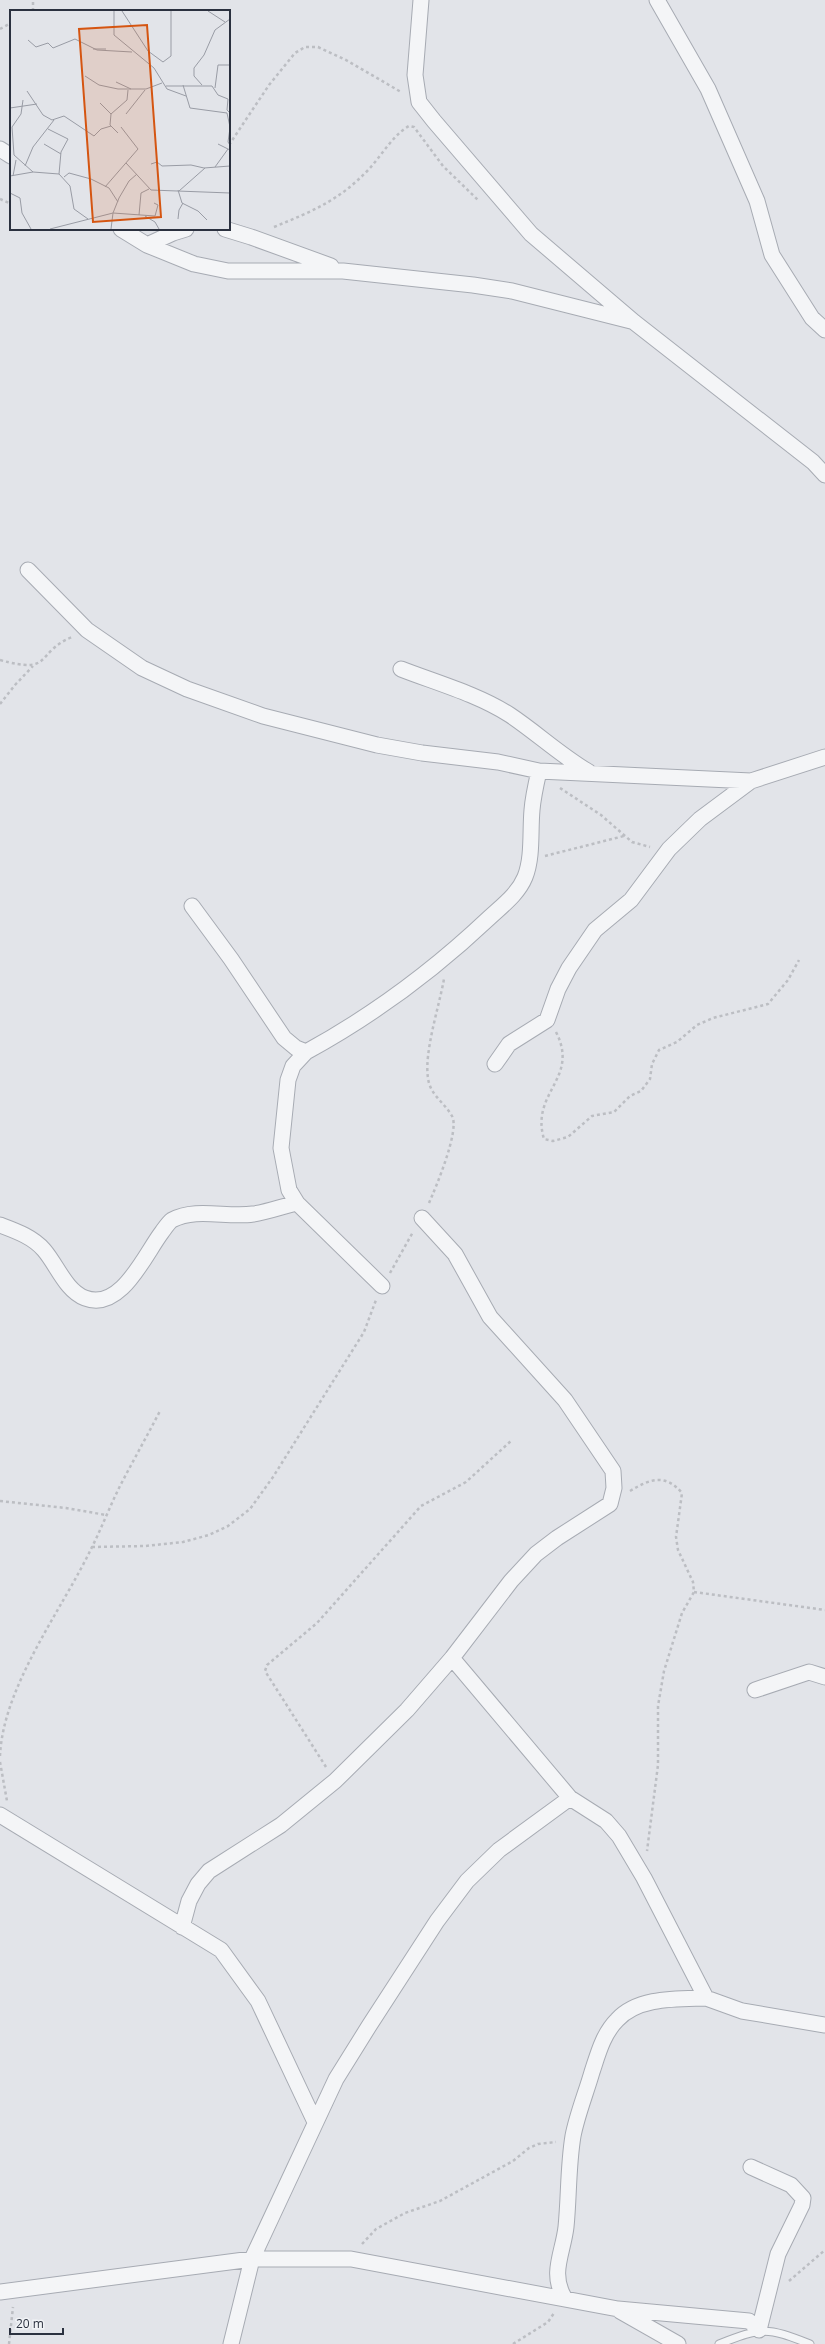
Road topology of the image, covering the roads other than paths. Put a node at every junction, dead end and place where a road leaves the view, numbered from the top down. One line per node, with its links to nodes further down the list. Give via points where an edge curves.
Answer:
1 (421, 0): 10 (street, via 415,75 419,102 531,234)
2 (657, 0): 11 (street, via 708,90 757,201 772,255 812,318)
3 (0, 148): 4 (street)
4 (10, 155)
5 (123, 230): 8 (street)
6 (182, 230): 8 (street)
7 (229, 230): 9 (street)
8 (147, 245): 9 (street, via 194,264 228,271)
9 (343, 271): 10 (street, via 504,290)
10 (634, 322): 12 (street, via 813,462)
11 (825, 330)
12 (825, 475)
13 (28, 570): 16 (street, via 87,630 107,646 142,668 187,690 263,716 377,745 498,762)
14 (401, 669): 17 (street, via 491,705)
15 (825, 757): 18 (street)
16 (539, 771): 17 (street); 20 (street, via 532,808 528,864 516,893 398,994 360,1021)
17 (591, 774): 18 (street)
18 (751, 781): 21 (street, via 700,819 669,849 631,900 595,930 580,949 558,989 547,1020 509,1044)
19 (192, 906): 20 (street, via 284,1038)
20 (306, 1052): 22 (street, via 293,1066 288,1080 281,1148 289,1190)
21 (495, 1064)
22 (298, 1203): 24 (street, via 252,1214 190,1214 171,1221 150,1248 137,1272 118,1292 104,1299 86,1299 73,1290 44,1250 31,1239); 25 (street)
23 (422, 1218): 26 (street, via 455,1254 490,1317 565,1400 613,1471 614,1488 610,1504 536,1554 511,1581)
24 (0, 1225)
25 (382, 1286)
26 (452, 1658): 29 (street); 31 (street, via 407,1710 335,1781 281,1825 209,1870 192,1895)
27 (825, 1676): 28 (street, via 809,1672)
28 (754, 1690)
29 (570, 1798): 32 (street, via 606,1821 619,1836 644,1878); 34 (street, via 499,1850 468,1881 437,1921 369,2026 336,2079)
30 (5, 1818): 31 (street)
31 (182, 1927): 34 (street, via 221,1950 258,2001)
32 (706, 1998): 33 (street, via 742,2011); 38 (street, via 671,1999 638,2005 617,2019 606,2034 574,2135 566,2228 556,2278)
33 (825, 2025)
34 (315, 2122): 36 (street)
35 (751, 2167): 40 (street, via 791,2185 803,2198 778,2254)
36 (252, 2259): 37 (street); 38 (street, via 351,2258); 41 (street)
37 (0, 2292)
38 (564, 2297): 39 (street)
39 (618, 2309): 40 (street, via 749,2321); 42 (street)
40 (759, 2330): 43 (lane); 44 (lane, via 781,2333)
41 (231, 2344)
42 (678, 2344)
43 (719, 2344)
44 (810, 2344)

